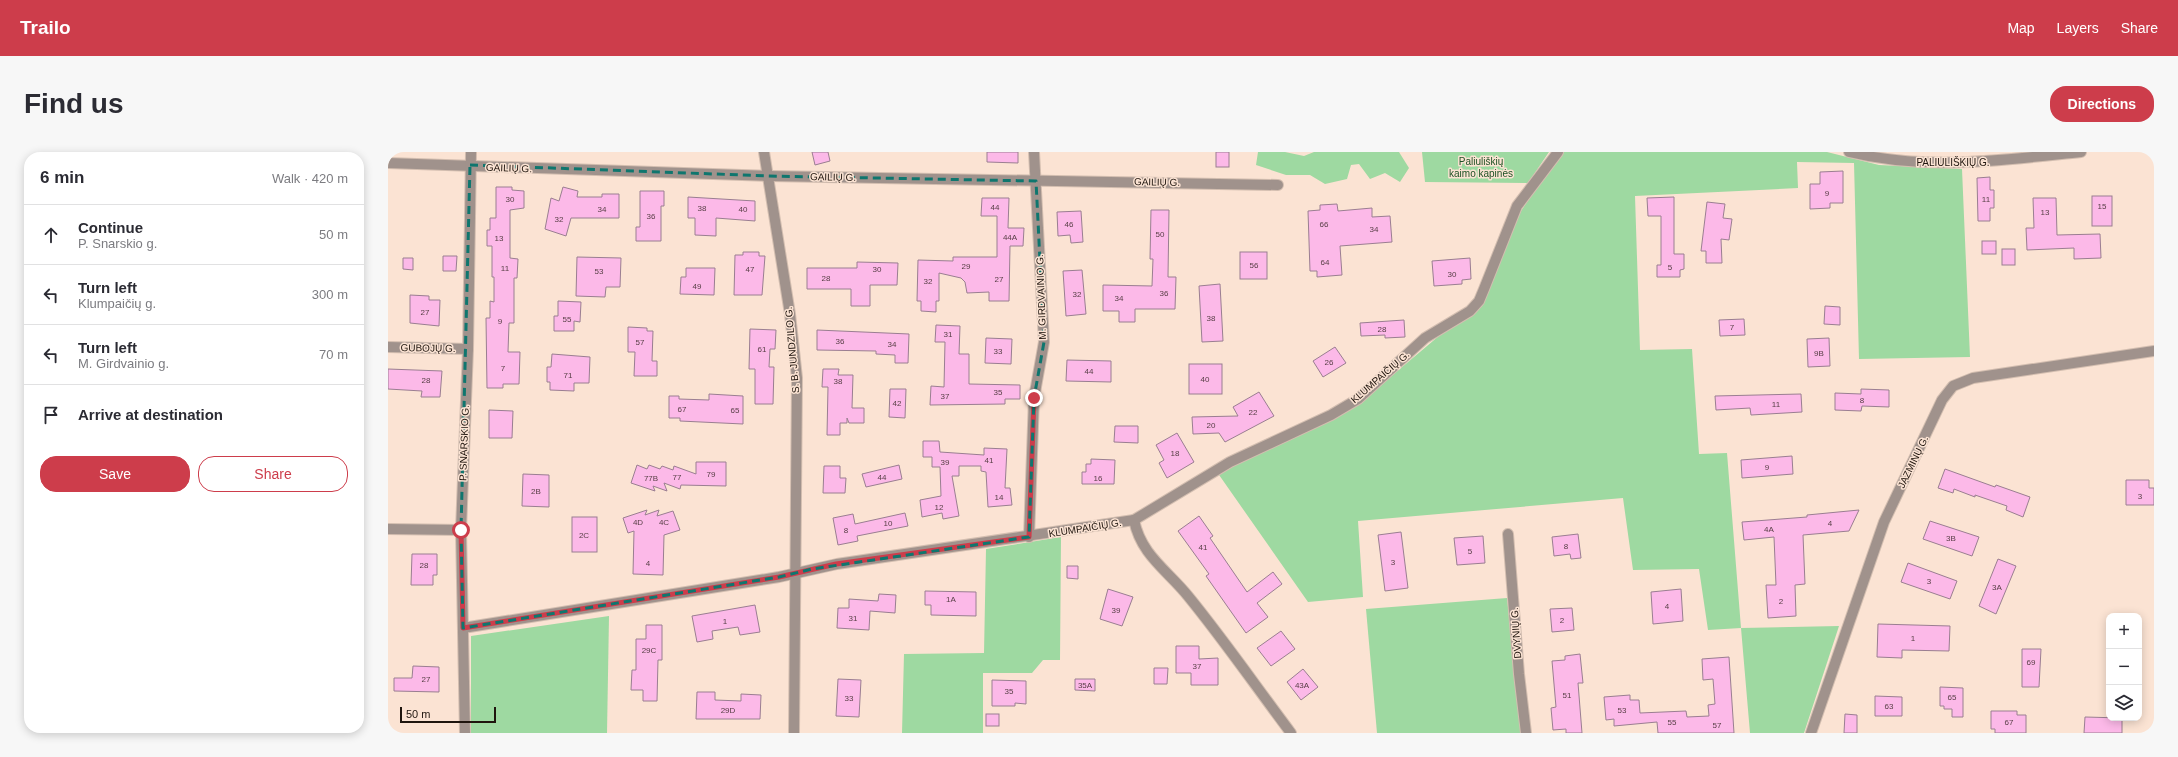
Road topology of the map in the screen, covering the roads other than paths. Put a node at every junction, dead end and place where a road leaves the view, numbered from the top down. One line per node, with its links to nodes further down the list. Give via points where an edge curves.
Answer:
1 (471, 152): 8 (street, P. SNARSKIO G.)
2 (764, 152): 9 (street, S. B. JUNDZILO G.)
3 (1034, 152): 10 (street, M. GIRDVAINIO G.)
4 (1558, 152): 15 (street, KLUMPAIČIŲ G., via 1517,206 1484,289 1470,312 1424,338 1358,399 1218,468)
5 (1849, 152): 6 (street, PALIULIŠKIŲ G., via 1876,159 1947,163 2030,159)
6 (2081, 152)
7 (388, 163): 8 (street, GAILIŲ G.)
8 (470, 165): 9 (street, GAILIŲ G., via 486,168); 13 (street, P. SNARSKIO G.)
9 (769, 176): 10 (street, GAILIŲ G.); 20 (street, S. B. JUNDZILO G., via 797,378)
10 (1036, 181): 11 (street, GAILIŲ G.); 19 (street, M. GIRDVAINIO G., via 1044,342 1034,398)
11 (1278, 185)
12 (388, 347): 13 (street, GUBOJŲ G.)
13 (468, 349): 17 (street, P. SNARSKIO G.)
14 (2154, 351): 26 (street, JAZMINŲ G., via 1977,377 1953,386 1942,400 1884,522)
15 (1134, 520): 19 (street, KLUMPAIČIŲ G.); 24 (street, via 1137,536 1146,551 1188,596)
16 (388, 529): 17 (street)
17 (461, 530): 21 (street, P. SNARSKIO G.)
18 (1508, 534): 25 (street, DVYNIŲ G.)
19 (1029, 537): 20 (street, KLUMPAIČIŲ G., via 836,564)
20 (797, 574): 21 (street, KLUMPAIČIŲ G.); 23 (street, S. B. JUNDZILO G.)
21 (463, 628): 22 (street, P. SNARSKIO G.)
22 (465, 733)
23 (794, 733)
24 (1291, 733)
25 (1526, 733)
26 (1811, 733)

